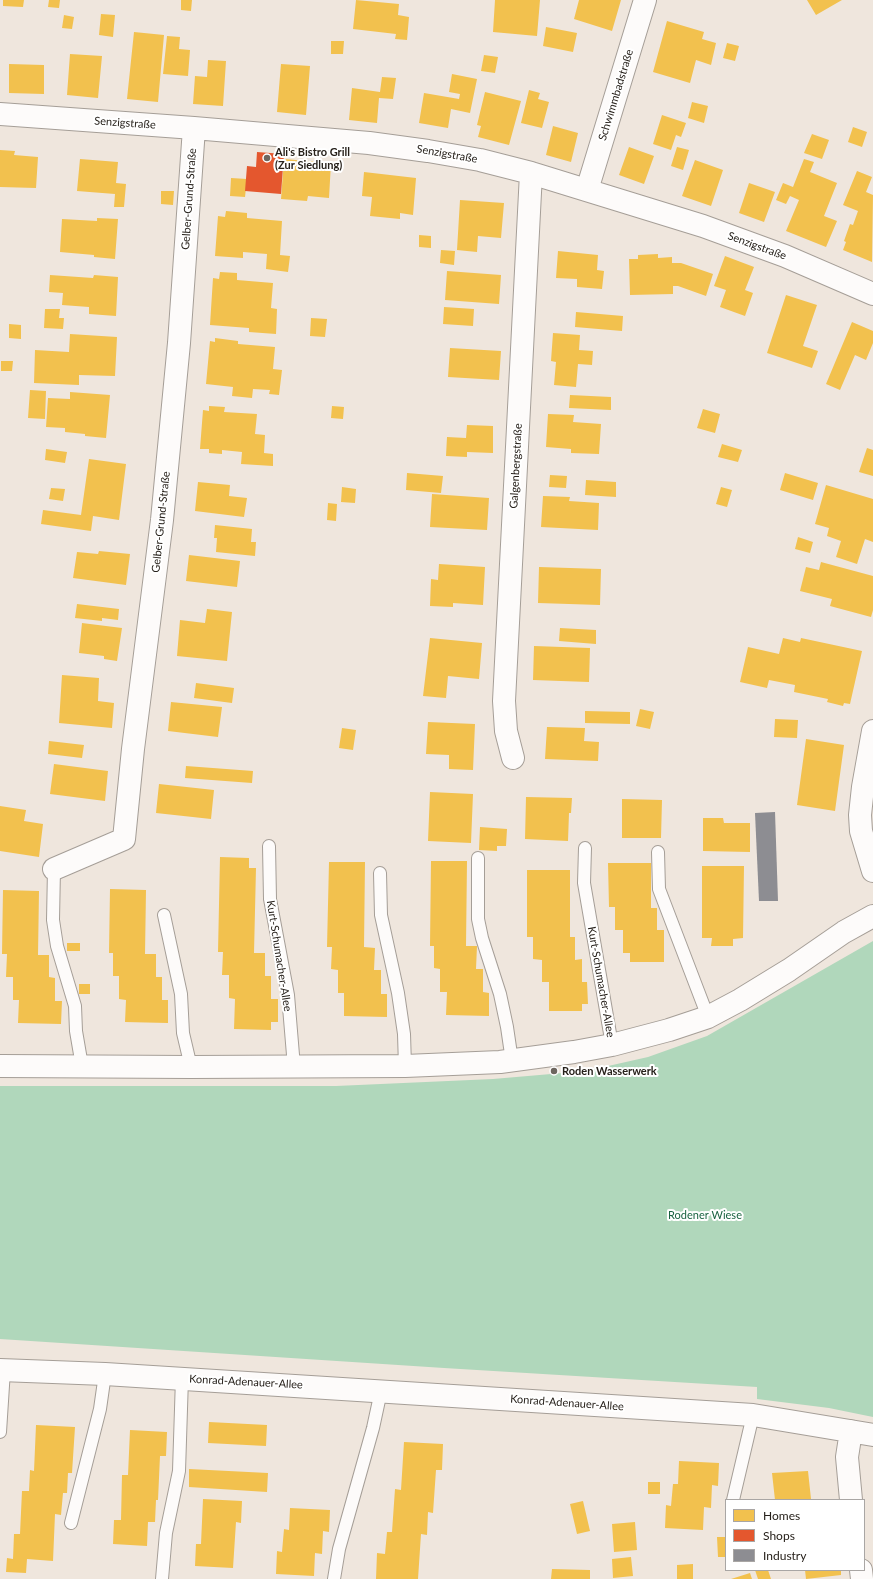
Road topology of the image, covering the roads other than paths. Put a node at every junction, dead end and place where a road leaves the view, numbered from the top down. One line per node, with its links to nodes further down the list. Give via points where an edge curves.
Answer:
1 (645, 0): 5 (street, Schwimmbadstraße)
2 (0, 114): 3 (street, Senzigstraße)
3 (194, 128): 4 (street, Senzigstraße, via 391,146 480,160); 13 (street, Gelber-Grund-Straße, via 179,343 163,512 124,839)
4 (531, 173): 5 (street, Senzigstraße); 8 (street, Galgenbergstraße, via 504,701 506,731)
5 (587, 190): 6 (street, Senzigstraße, via 703,226 785,256)
6 (873, 294)
7 (873, 731): 14 (street, via 860,816)
8 (513, 758)
9 (269, 846): 24 (lane, Kurt-Schumacher-Allee, via 270,899 288,995)
10 (585, 848): 19 (lane, Kurt-Schumacher-Allee, via 584,883)
11 (658, 852): 18 (lane, via 659,889)
12 (478, 858): 20 (lane, via 478,919 500,994)
13 (54, 869): 22 (lane, via 53,920 57,946 75,1006)
14 (873, 871)
15 (380, 873): 23 (lane, via 381,915 398,992 404,1034)
16 (164, 915): 25 (lane, via 181,994 183,1033)
17 (873, 916): 18 (street, Kurt-Schumacher-Allee, via 740,1000)
18 (708, 1017): 19 (street, Kurt-Schumacher-Allee)
19 (612, 1045): 20 (street, Kurt-Schumacher-Allee)
20 (512, 1061): 23 (street, Kurt-Schumacher-Allee)
21 (0, 1066): 22 (street, Kurt-Schumacher-Allee)
22 (82, 1066): 25 (street, Kurt-Schumacher-Allee)
23 (405, 1066): 24 (street, Kurt-Schumacher-Allee)
24 (294, 1067): 25 (street, Kurt-Schumacher-Allee)
25 (191, 1068)
26 (2, 1370): 27 (street, Konrad-Adenauer-Allee); 32 (lane, Konrad-Adenauer-Allee)
27 (105, 1374): 28 (street, Konrad-Adenauer-Allee); 36 (lane, via 100,1409)
28 (182, 1378): 29 (street, Konrad-Adenauer-Allee); 37 (lane, Konrad-Adenauer-Allee, via 179,1471 166,1533)
29 (381, 1390): 30 (street, Konrad-Adenauer-Allee); 38 (lane, via 339,1549)
30 (753, 1415): 31 (street, Konrad-Adenauer-Allee); 34 (lane)
31 (851, 1431): 33 (street, Konrad-Adenauer-Allee); 35 (street, via 847,1457)
32 (0, 1432)
33 (873, 1435)
34 (733, 1499)
35 (851, 1499)
36 (71, 1523)
37 (162, 1579)
38 (334, 1579)

